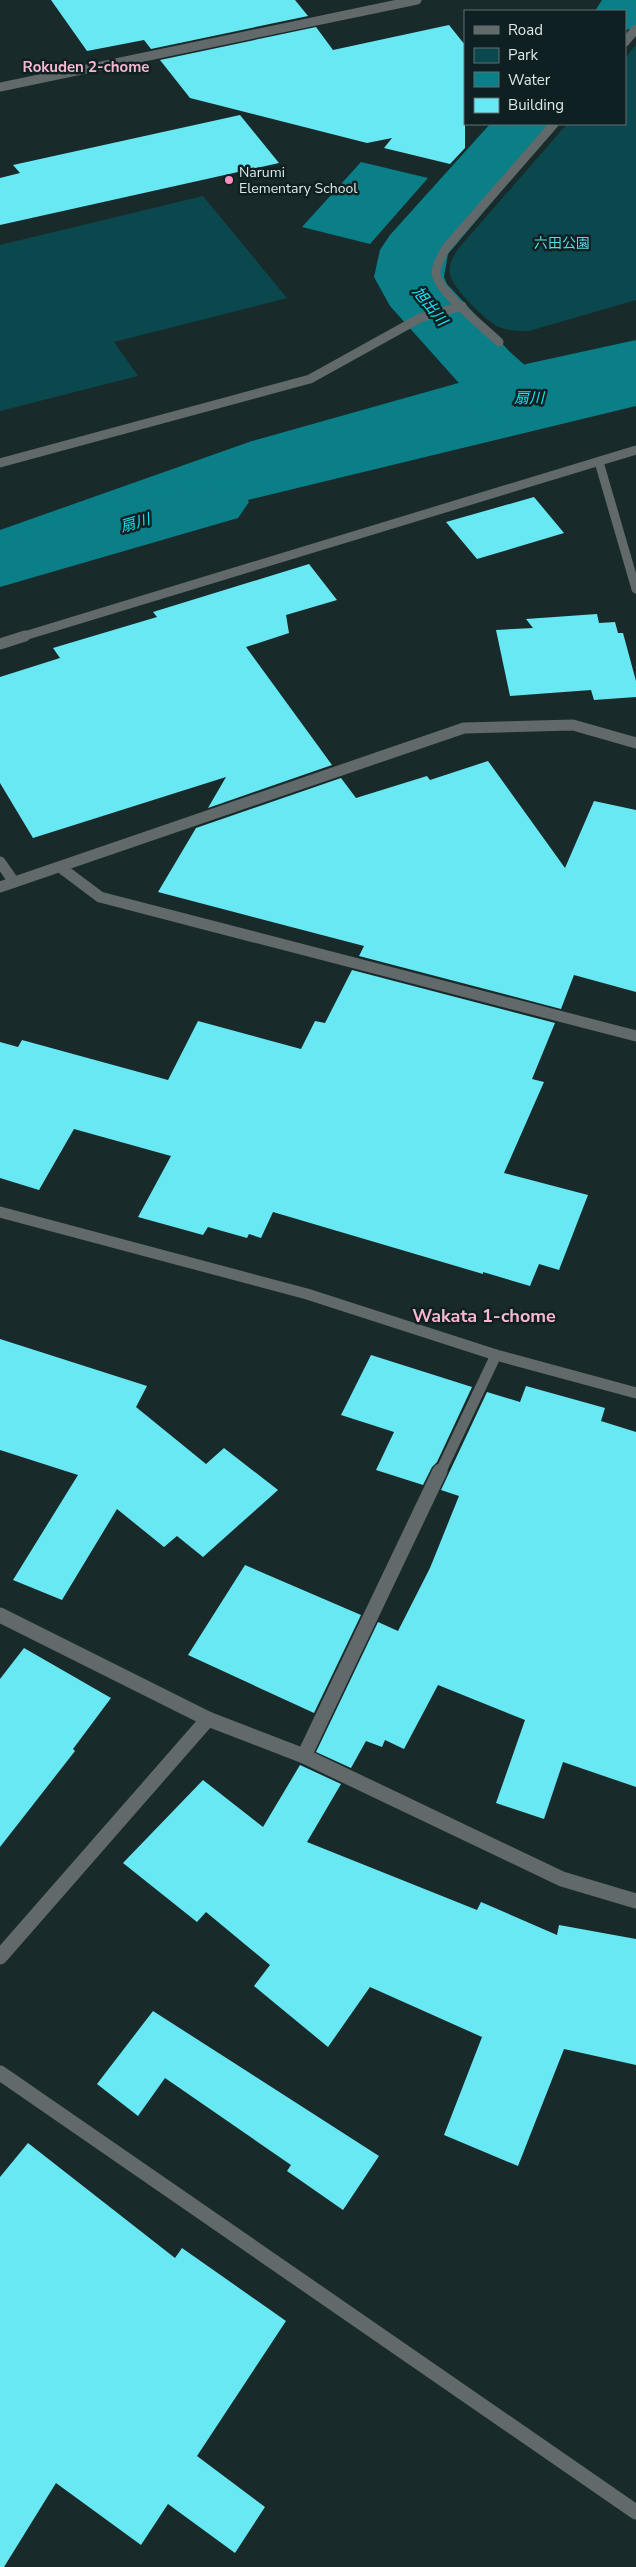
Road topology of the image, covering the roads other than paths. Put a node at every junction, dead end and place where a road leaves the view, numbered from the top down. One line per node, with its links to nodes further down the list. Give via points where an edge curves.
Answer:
1 (417, 0): 4 (street)
2 (636, 29): 3 (street)
3 (626, 41)
4 (0, 87)
5 (553, 125): 6 (street, via 446,248 437,265 438,278)
6 (462, 306): 7 (street); 10 (street, via 420,318 310,379)
7 (499, 342)
8 (636, 450): 9 (street)
9 (598, 462): 11 (street); 12 (street)
10 (0, 463)
11 (636, 589)
12 (0, 644)
13 (636, 742): 15 (street, via 573,725 464,728)
14 (0, 862): 16 (street)
15 (60, 867): 16 (street); 18 (street, via 100,897)
16 (14, 882): 17 (street)
17 (0, 886)
18 (636, 1036)
19 (0, 1212): 20 (street, via 307,1294)
20 (496, 1355): 21 (street); 24 (street)
21 (636, 1393)
22 (0, 1615): 23 (street)
23 (208, 1719): 24 (street); 26 (street)
24 (304, 1756): 25 (street, via 562,1879)
25 (636, 1901)
26 (0, 1957)
27 (0, 2073): 28 (street)
28 (636, 2512)

